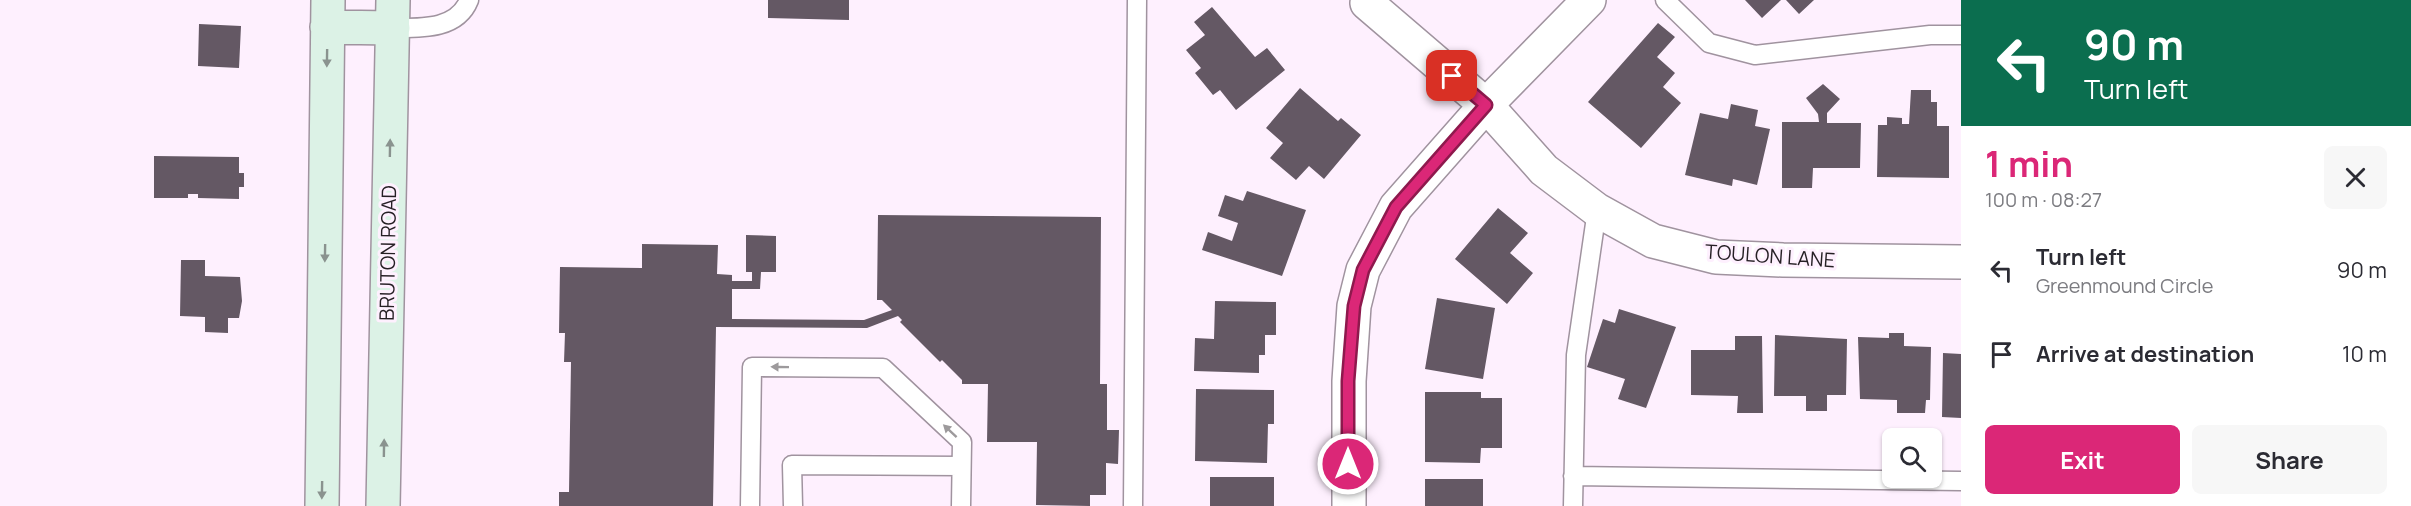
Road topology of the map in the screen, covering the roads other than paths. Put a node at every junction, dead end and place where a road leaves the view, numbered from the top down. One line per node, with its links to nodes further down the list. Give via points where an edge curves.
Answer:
1 (469, 0): 7 (lane, via 460,16 428,29)
2 (1137, 0): 20 (lane)
3 (1589, 0): 9 (street)
4 (1665, 0): 8 (lane, via 1709,43 1755,55)
5 (1367, 3): 9 (street, TOULON LANE)
6 (327, 13): 7 (main road); 15 (main road, one-way to 15)
7 (393, 14): 16 (main road, BRUTON ROAD, one-way to 7)
8 (1961, 35)
9 (1486, 105): 10 (street, TOULON LANE, via 1544,170); 21 (street, via 1396,207 1363,270 1354,306 1348,381)
10 (1598, 210): 11 (street, TOULON LANE, via 1653,241 1716,257); 13 (lane, via 1576,355)
11 (1961, 262)
12 (961, 466): 17 (lane, one-way to 17, via 962,442 883,368 752,367); 18 (lane, via 792,465); 19 (lane)
13 (1573, 476): 14 (lane); 22 (lane)
14 (1961, 481)
15 (322, 506)
16 (383, 506)
17 (750, 506)
18 (793, 506)
19 (961, 506)
20 (1133, 506)
21 (1348, 506)
22 (1573, 506)

